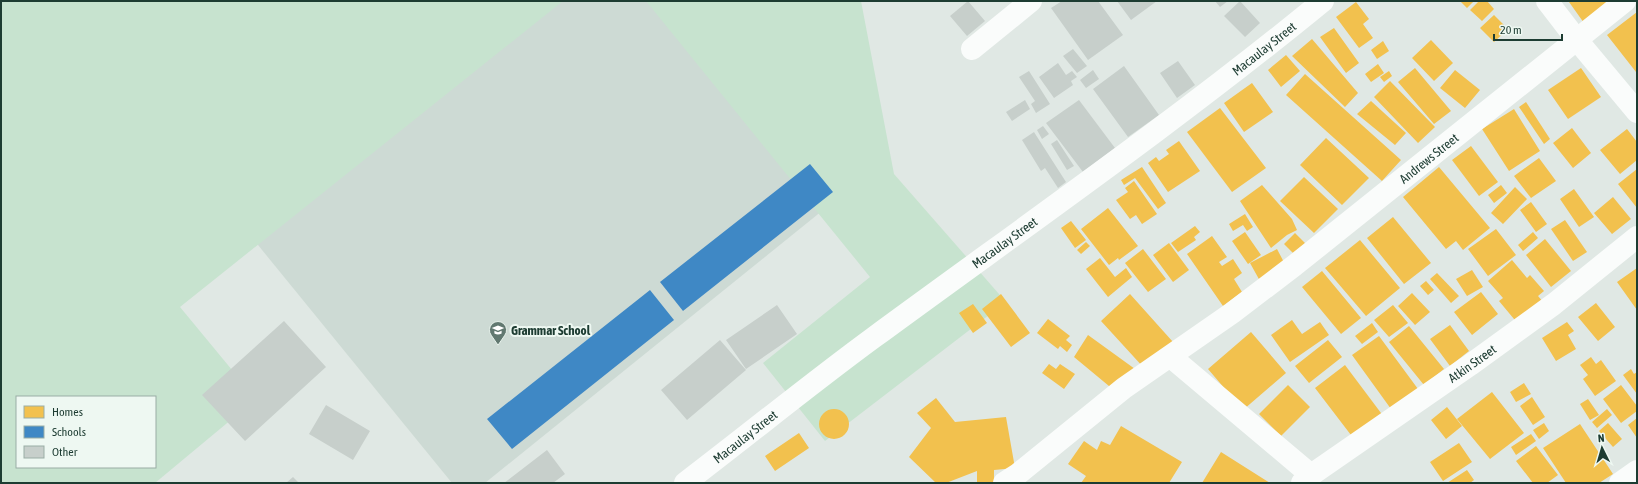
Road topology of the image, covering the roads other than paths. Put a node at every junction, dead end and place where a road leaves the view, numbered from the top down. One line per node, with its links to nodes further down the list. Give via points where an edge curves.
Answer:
1 (1032, 1): 6 (street)
2 (1323, 1): 11 (street, Macaulay Street, via 1263,50 1055,206 871,340)
3 (1547, 1): 5 (street)
4 (1625, 1): 5 (street, Andrews Street)
5 (1577, 40): 7 (street); 9 (street, Andrews Street, via 1296,265)
6 (972, 49)
7 (1637, 112)
8 (1637, 237): 12 (street, Atkin Street, via 1554,304)
9 (1171, 357): 12 (street); 13 (street, Andrews Street, via 1124,388)
10 (1637, 471): 14 (street)
11 (700, 479)
12 (1307, 479)
13 (1004, 483)
14 (1620, 483)

